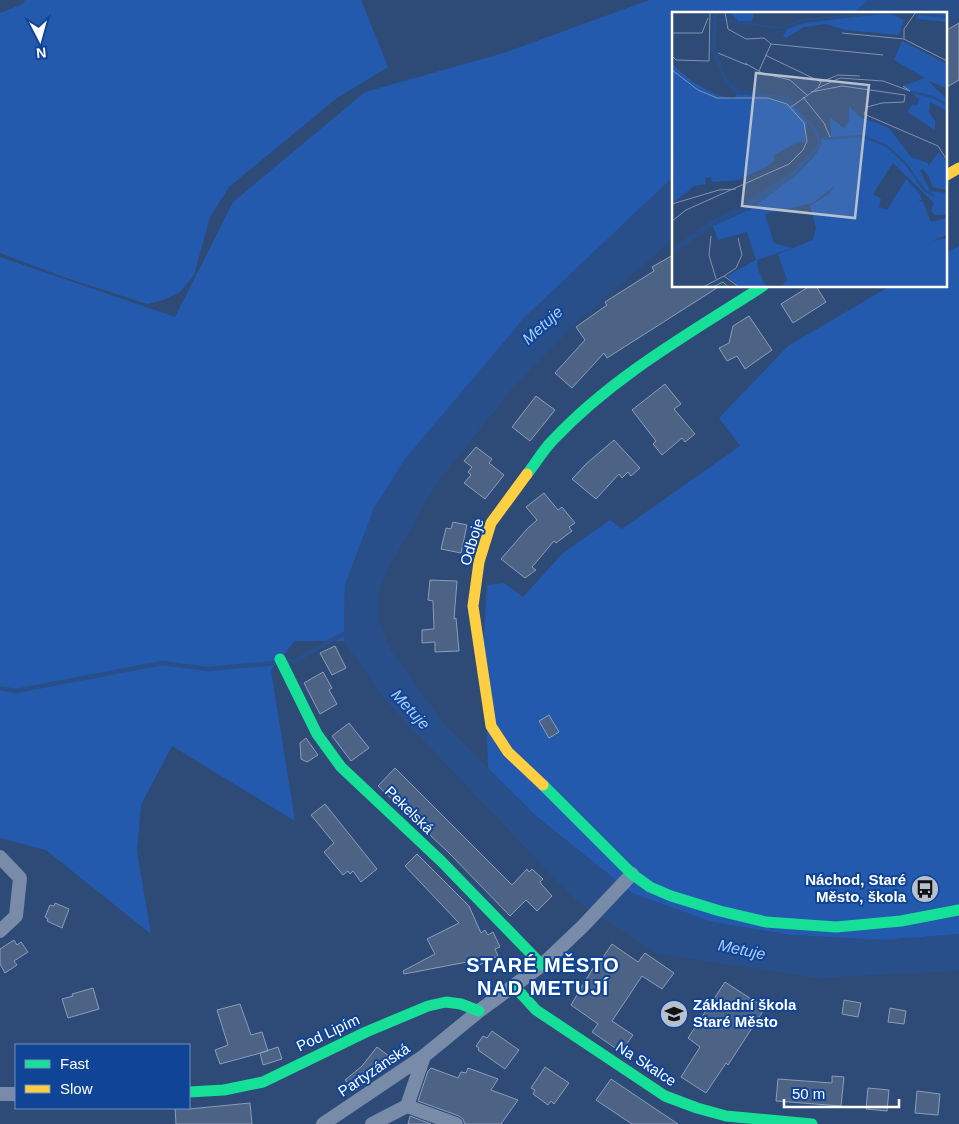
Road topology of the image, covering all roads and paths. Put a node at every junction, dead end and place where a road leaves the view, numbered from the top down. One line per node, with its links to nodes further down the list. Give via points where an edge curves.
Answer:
1 (959, 168): 2 (street)
2 (946, 175)
3 (761, 288): 6 (street, Odboje, via 619,381 552,441 491,523 479,562 473,606 491,726 508,752 550,792)
4 (280, 659): 9 (street, Pekelská, via 317,734 341,767 441,861)
5 (0, 857): 8 (street, via 20,878 16,916)
6 (628, 878): 7 (street, Odboje, via 720,912 766,922 836,927); 9 (street)
7 (959, 910)
8 (0, 931)
9 (542, 965): 10 (street)
10 (514, 986): 11 (street); 20 (street, Na Skalce, via 536,1010 665,1096 726,1116)
11 (479, 1011): 12 (street); 13 (street, Pod Lipím, via 446,1002 428,1006 263,1082 224,1090)
12 (424, 1056): 16 (street, Partyzánská); 17 (street, Partyzánská)
13 (190, 1092)
14 (0, 1094): 15 (street)
15 (15, 1094)
16 (407, 1106): 18 (street); 19 (street)
17 (323, 1124)
18 (372, 1124)
19 (456, 1124)
20 (812, 1124)

